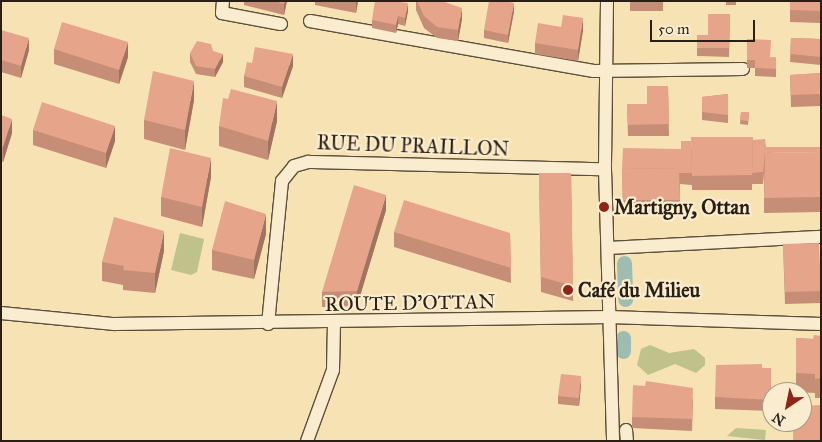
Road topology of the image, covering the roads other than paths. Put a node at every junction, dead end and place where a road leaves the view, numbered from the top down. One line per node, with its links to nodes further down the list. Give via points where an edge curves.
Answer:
1 (224, 1): 4 (street, via 222,13)
2 (607, 1): 6 (street)
3 (310, 21): 6 (street)
4 (281, 24)
5 (744, 69): 6 (street)
6 (607, 71): 7 (street)
7 (605, 169): 9 (street); 13 (street, RUE DU PRAILLON, via 308,162 294,166 282,181)
8 (821, 237): 9 (street)
9 (609, 248): 11 (street)
10 (1, 313): 13 (street, ROUTE D'OTTAN, via 59,322)
11 (609, 317): 12 (street, ROUTE D'OTTAN); 14 (street, ROUTE D'OTTAN); 16 (street)
12 (334, 323): 13 (street, ROUTE D'OTTAN); 15 (street, via 334,370)
13 (268, 324)
14 (821, 324)
15 (307, 441)
16 (612, 441)

